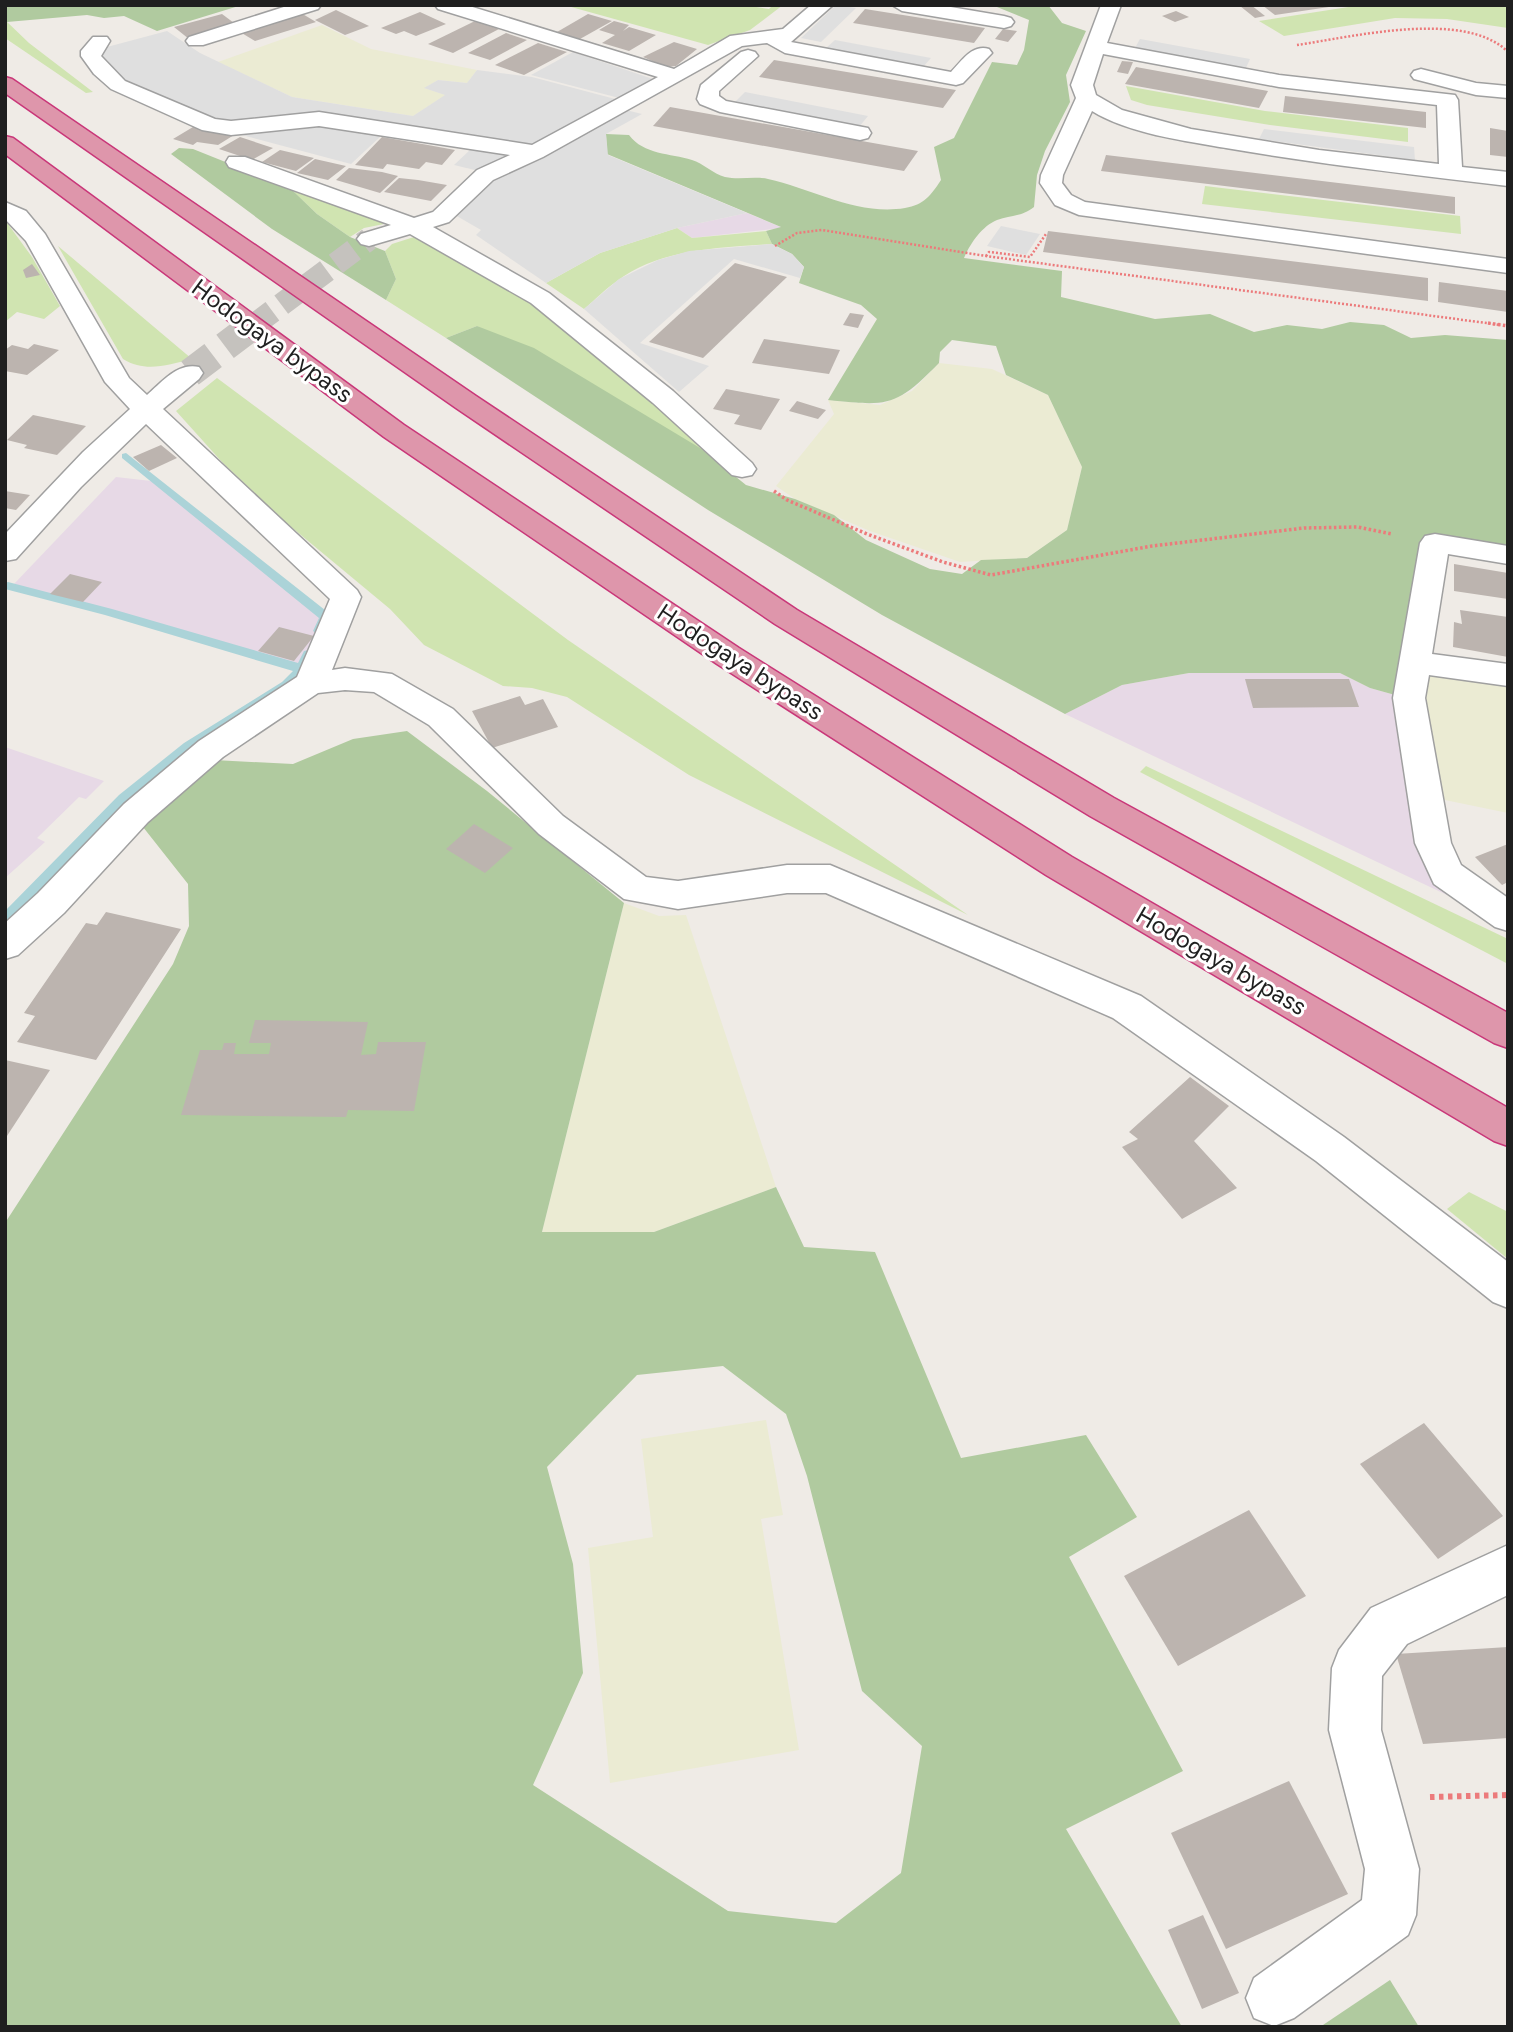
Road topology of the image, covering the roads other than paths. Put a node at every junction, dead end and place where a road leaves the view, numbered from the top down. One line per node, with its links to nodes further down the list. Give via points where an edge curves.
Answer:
1 (311, 5): 9 (street)
2 (445, 5): 13 (street)
3 (823, 5): 7 (street, via 789,35)
4 (902, 5): 6 (street)
5 (1111, 5): 10 (street)
6 (1004, 22)
7 (761, 37): 11 (street, via 785,47 957,79); 13 (street, via 737,40); 17 (street, via 757,49 708,89 708,99 720,106)
8 (100, 41): 19 (street, via 91,56 118,85 209,125 231,128 319,119)
9 (196, 41)
10 (1097, 47): 16 (street, via 1082,85); 21 (street, via 1279,81 1447,100)
11 (982, 53)
12 (1252, 65): 15 (street, via 1426,75 1476,89)
13 (676, 76): 19 (street)
14 (5, 83): 37 (highway, via 786,617 1102,807)
15 (1508, 92)
16 (1087, 98): 21 (street, via 1114,115 1190,135); 26 (street, via 1051,183 1063,200 1079,208)
17 (860, 133)
18 (5, 143): 38 (highway, Hodogaya bypass, via 394,431 728,656 1059,866)
19 (534, 152): 24 (street, via 485,175 441,217)
20 (237, 162): 24 (street)
21 (1451, 173): 22 (street)
22 (1508, 179)
23 (5, 209): 28 (street, via 18,216 37,239 118,382)
24 (412, 225): 25 (street); 29 (street, via 540,298 663,397)
25 (369, 239)
26 (1508, 266)
27 (190, 373): 28 (street)
28 (146, 407): 30 (street); 34 (street, via 346,597)
29 (742, 469)
30 (7, 549)
31 (1508, 555): 32 (street, via 1435,543)
32 (1416, 663): 33 (street); 35 (street, via 1409,698 1433,843 1447,874)
33 (1508, 675)
34 (310, 683): 36 (street, via 211,749 136,813); 39 (street, via 345,679 381,682 441,716 551,825 637,889 678,895 787,879 830,878 1127,1007 1330,1149)
35 (1508, 917)
36 (5, 945)
37 (1508, 1032)
38 (1508, 1129)
39 (1508, 1288)
40 (1508, 1569): 41 (street, via 1389,1626 1357,1668 1355,1730 1392,1869 1388,1915)
41 (1274, 1998)

